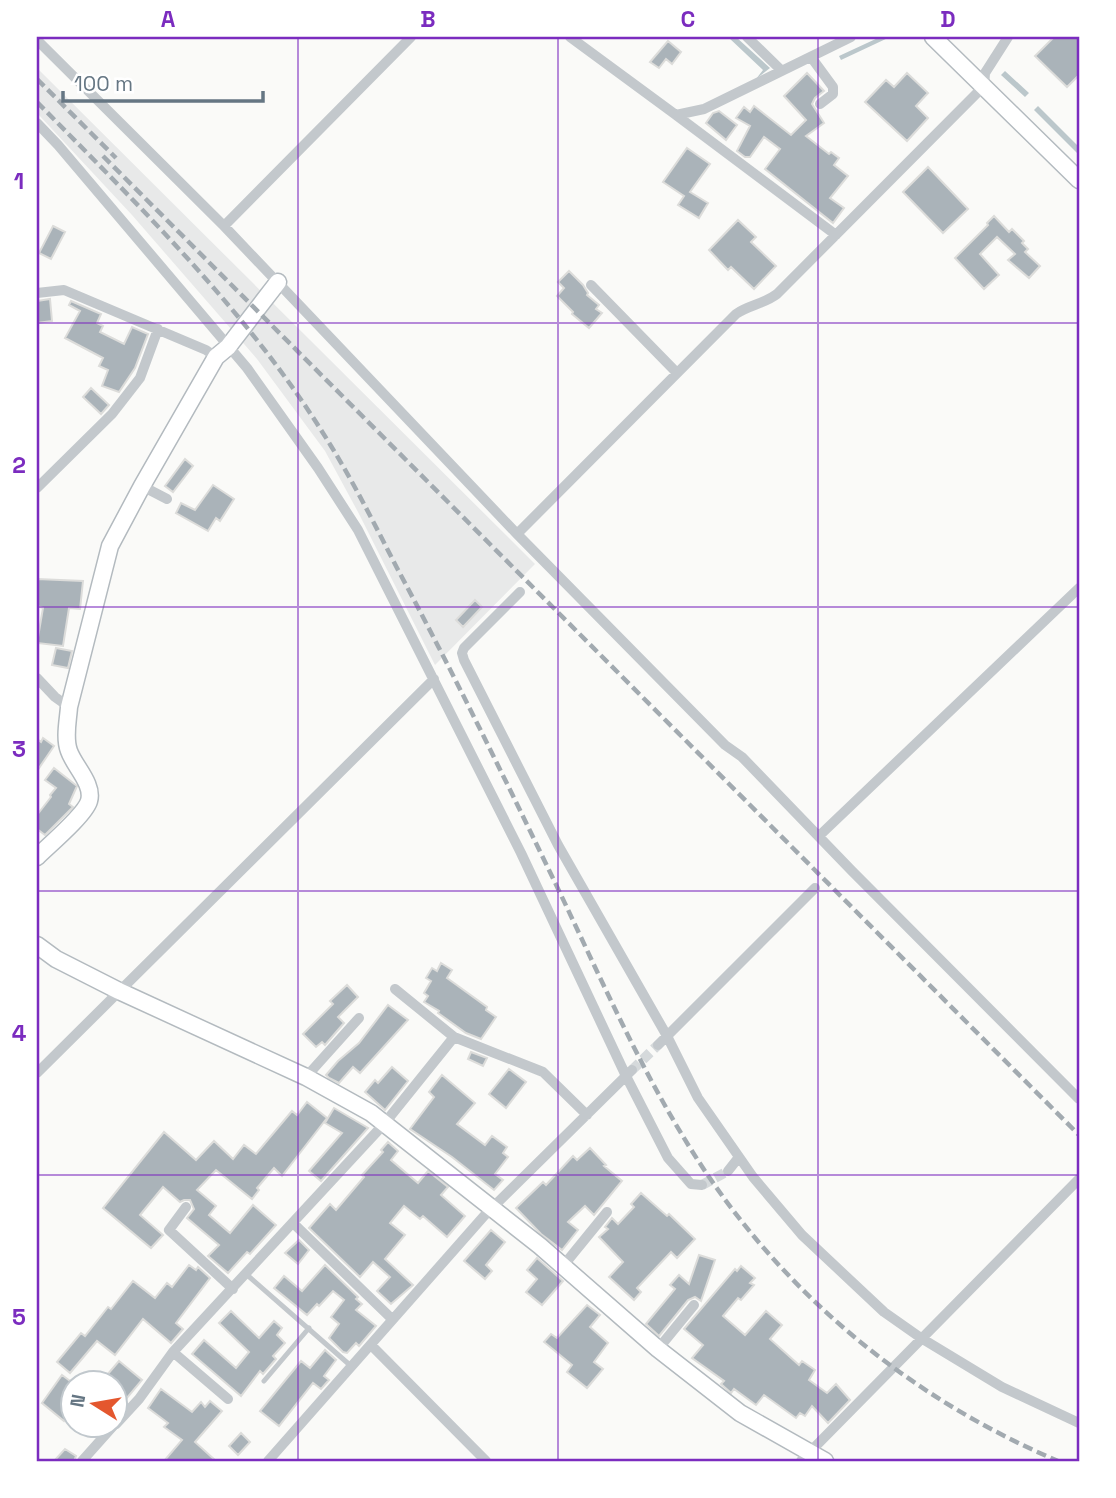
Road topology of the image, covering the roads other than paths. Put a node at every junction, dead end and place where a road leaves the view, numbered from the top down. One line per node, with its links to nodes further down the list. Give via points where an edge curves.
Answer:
1 (411, 37): 15 (street)
2 (570, 37): 12 (street)
3 (747, 37): 9 (street)
4 (851, 37): 8 (street)
5 (933, 37): 10 (street)
6 (1009, 37): 10 (street, via 985,73)
7 (37, 40): 15 (street)
8 (811, 57): 9 (street); 11 (street, via 833,87)
9 (781, 70): 12 (street, via 704,109)
10 (984, 86): 14 (street); 16 (street)
11 (820, 104)
12 (676, 115): 16 (street)
13 (37, 123): 21 (street)
14 (1079, 180)
15 (224, 226): 17 (street)
16 (836, 235): 22 (street, via 767,302 736,314)
17 (278, 282): 21 (street); 26 (street)
18 (591, 285): 22 (street)
19 (37, 293): 20 (street, via 64,290)
20 (158, 329): 21 (street, via 206,350); 24 (street, via 140,379 112,414)
21 (222, 352): 23 (street); 30 (street, via 247,368 358,530)
22 (677, 373): 26 (street)
23 (142, 486): 25 (street); 31 (street, via 110,546)
24 (37, 488)
25 (167, 499)
26 (517, 534): 32 (street)
27 (1079, 588): 32 (street)
28 (520, 592): 39 (street, via 464,648 464,660 558,845)
29 (37, 678): 31 (street)
30 (434, 680): 37 (street); 43 (street)
31 (69, 707): 33 (street, via 68,750 90,800)
32 (819, 836): 45 (street)
33 (37, 857)
34 (815, 888): 39 (street)
35 (37, 945): 37 (street)
36 (395, 989): 40 (street)
37 (118, 991): 42 (street); 44 (street)
38 (359, 1018): 44 (street)
39 (667, 1036): 41 (street); 48 (street, via 698,1098)
40 (454, 1037): 46 (street, via 543,1072); 47 (street)
41 (658, 1045)
42 (37, 1073)
43 (629, 1073): 46 (street); 51 (street, via 668,1158 691,1184)
44 (306, 1077): 47 (street)
45 (1079, 1099)
46 (587, 1115): 53 (street)
47 (384, 1124): 53 (street); 55 (street)
48 (738, 1157): 49 (street); 62 (street, via 802,1235 884,1312)
49 (728, 1171)
50 (1079, 1179): 62 (street)
51 (702, 1185)
52 (186, 1207): 58 (street, via 169,1230)
53 (492, 1208): 56 (street); 60 (street)
54 (607, 1212): 56 (street)
55 (293, 1223): 57 (street); 60 (street)
56 (562, 1266): 64 (street)
57 (246, 1274): 58 (street); 61 (lane)
58 (233, 1289): 65 (street)
59 (694, 1305): 64 (street)
60 (392, 1319): 63 (street)
61 (309, 1328): 66 (lane); 67 (lane)
62 (921, 1338): 70 (street, via 1002,1387); 72 (street)
63 (371, 1345): 66 (street); 75 (street)
64 (658, 1349): 72 (street)
65 (173, 1352): 68 (street); 69 (street)
66 (351, 1366): 74 (street)
67 (264, 1381)
68 (228, 1399)
69 (130, 1408)
70 (1079, 1423)
71 (103, 1438): 73 (street)
72 (805, 1457): 76 (street)
73 (82, 1461)
74 (268, 1461)
75 (486, 1461)
76 (825, 1461)

